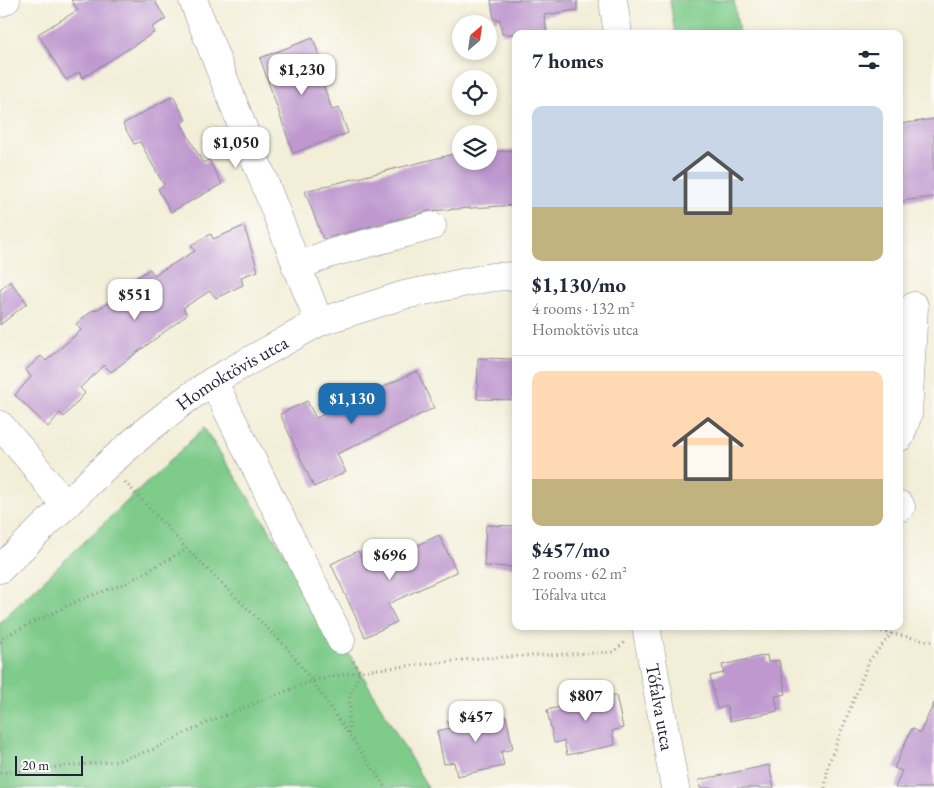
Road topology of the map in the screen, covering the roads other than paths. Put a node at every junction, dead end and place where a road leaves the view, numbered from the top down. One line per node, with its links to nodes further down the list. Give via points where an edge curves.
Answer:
1 (6, 0): 4 (street)
2 (193, 0): 7 (street)
3 (613, 0): 5 (street)
4 (0, 3)
5 (617, 30)
6 (432, 226): 7 (street, via 328,254)
7 (296, 267): 10 (street)
8 (512, 276): 10 (street, Homoktövis utca, via 492,277 404,295)
9 (916, 306): 13 (street, via 908,414)
10 (319, 322): 11 (street, Homoktövis utca)
11 (213, 381): 14 (street, Homoktövis utca, via 147,430); 17 (street)
12 (0, 425): 14 (street)
13 (903, 429)
14 (65, 506): 15 (street, Homoktövis utca)
15 (0, 569)
16 (637, 633): 18 (street, Tófalva utca)
17 (341, 640)
18 (675, 788)

